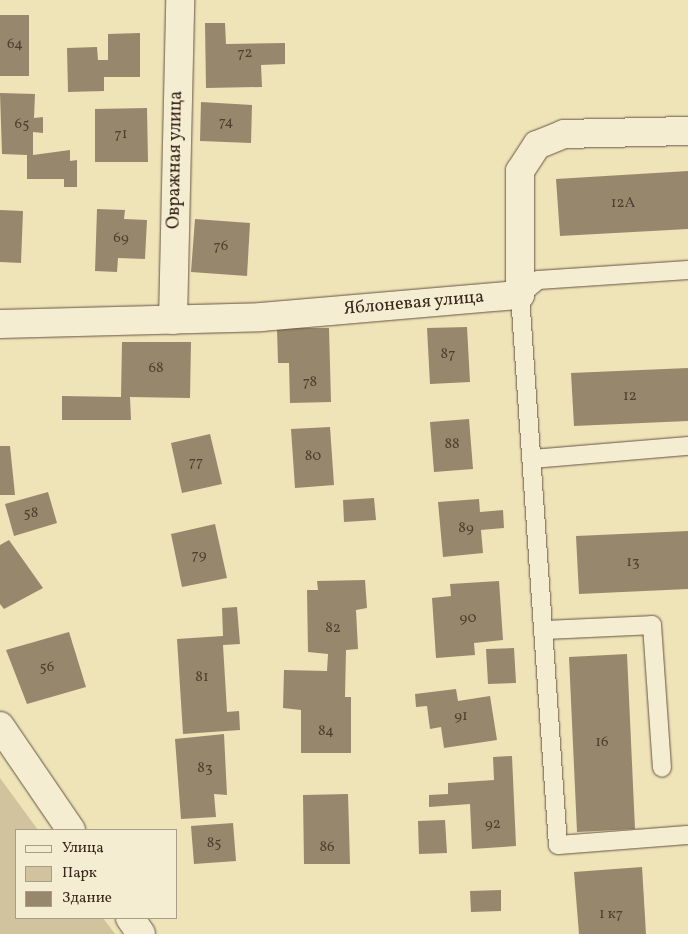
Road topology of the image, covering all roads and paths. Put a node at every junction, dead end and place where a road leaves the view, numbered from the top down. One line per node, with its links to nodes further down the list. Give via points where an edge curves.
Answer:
1 (180, 0): 5 (street, Овражная улица)
2 (688, 131): 4 (street, via 564,134 537,145 520,171)
3 (688, 270): 4 (lane, via 538,280)
4 (520, 295): 5 (street, Яблоневая улица, via 260,317); 8 (lane)
5 (173, 320): 6 (street, Яблоневая улица)
6 (0, 324)
7 (688, 446): 8 (lane)
8 (532, 459): 9 (lane)
9 (543, 630): 11 (lane, via 652,625); 13 (lane, via 558,845)
10 (0, 726): 12 (street)
11 (662, 768)
12 (70, 829)
13 (688, 836)
14 (131, 919): 15 (street)
15 (141, 934)

